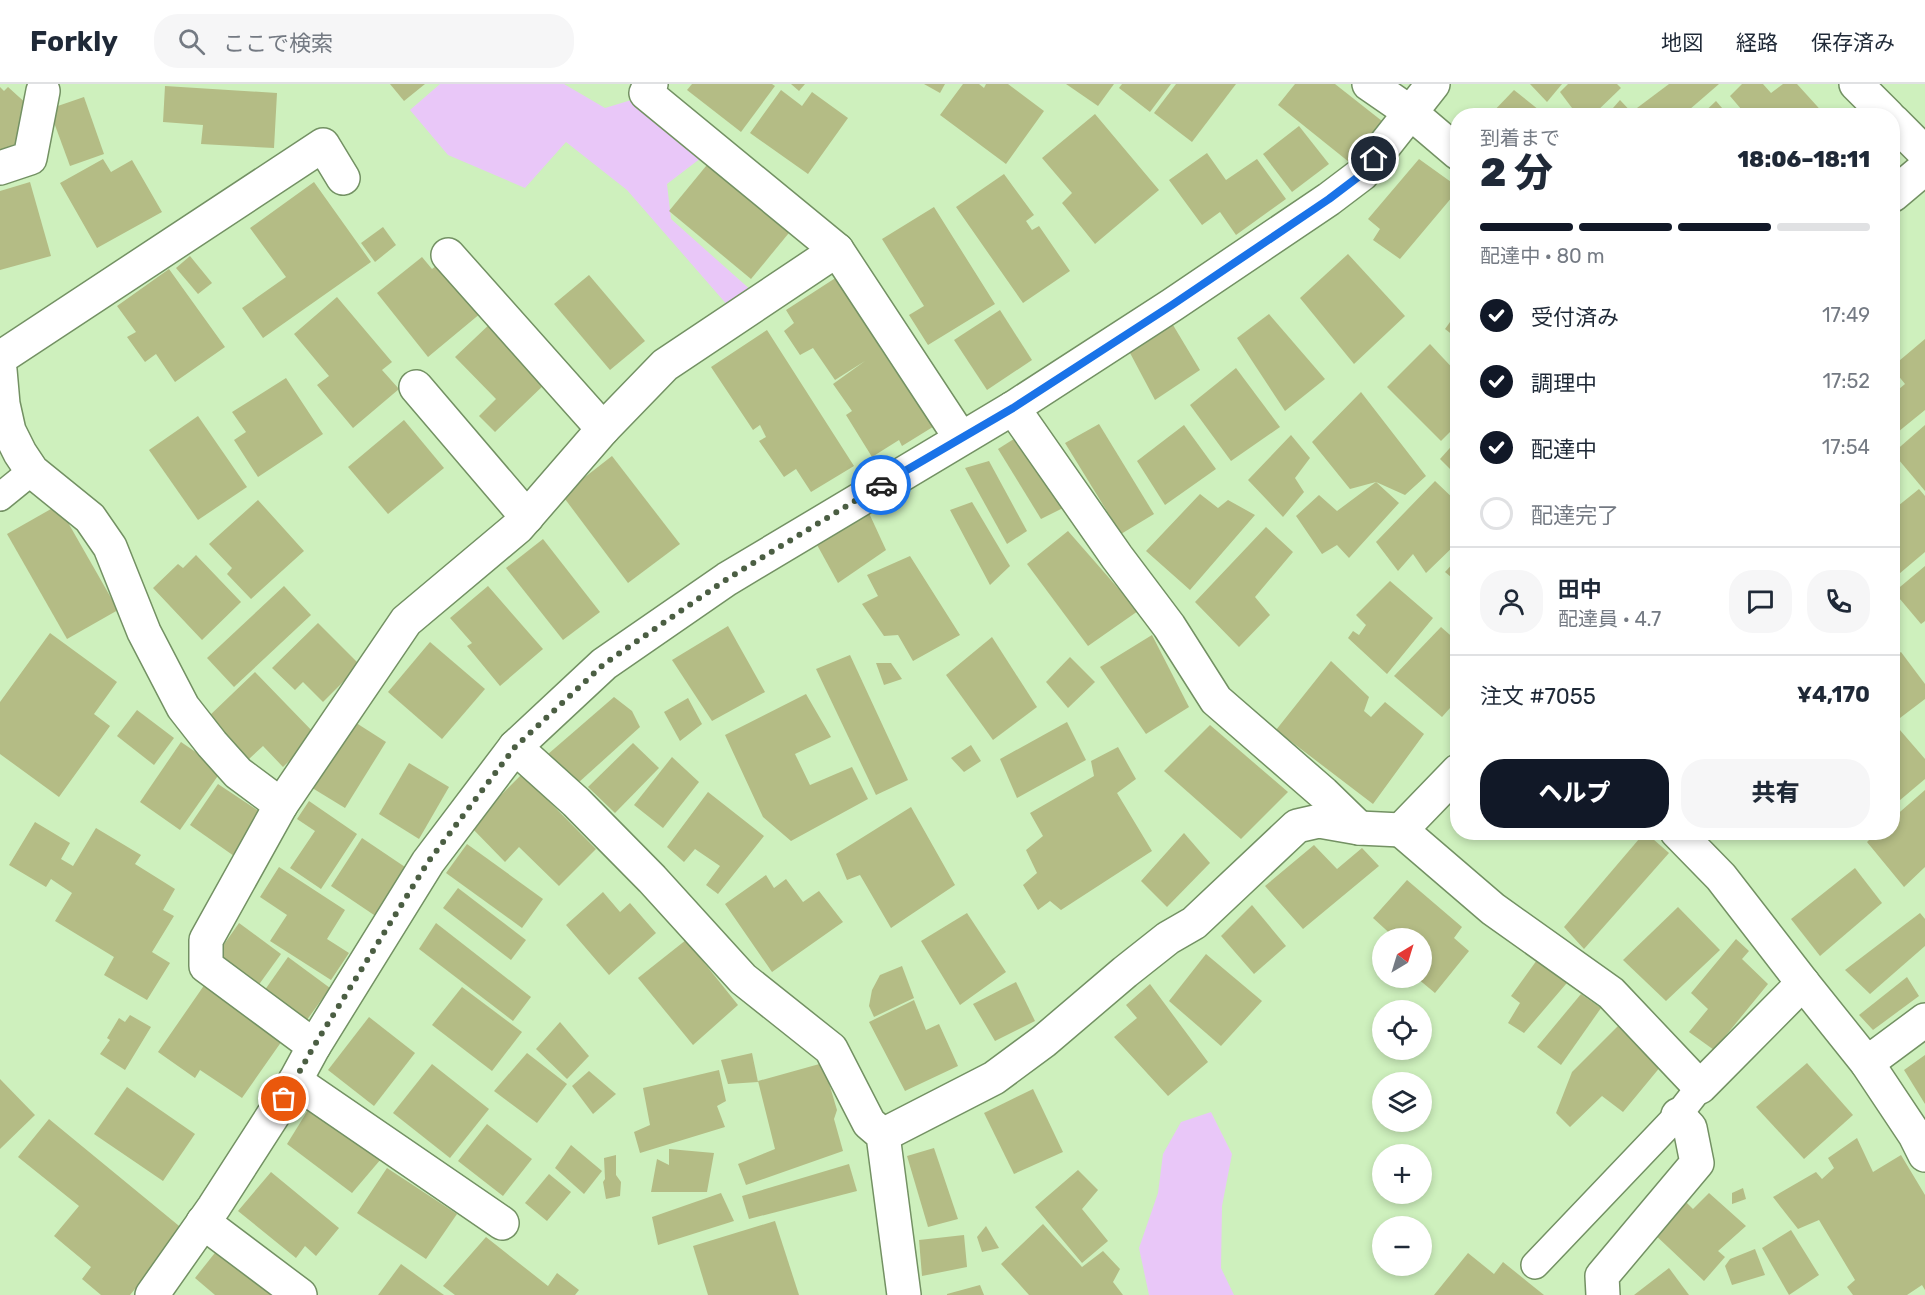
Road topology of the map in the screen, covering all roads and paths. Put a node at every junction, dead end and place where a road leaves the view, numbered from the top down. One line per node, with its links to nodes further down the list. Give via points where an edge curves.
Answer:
1 (651, 84): 15 (street, via 646,93)
2 (1369, 84): 7 (street)
3 (1433, 84): 7 (street)
4 (1856, 84): 6 (street)
5 (43, 91): 11 (street, via 30,158)
6 (1880, 108)
7 (1411, 113): 9 (street); 20 (street, via 1362,174 1329,199)
8 (1900, 128): 10 (street)
9 (1450, 146)
10 (1925, 153)
11 (0, 168)
12 (1925, 168): 14 (street)
13 (343, 178): 17 (street, via 323,145)
14 (1900, 189)
15 (837, 250): 21 (street, via 665,365); 22 (street)
16 (448, 255): 21 (street)
17 (0, 358)
18 (0, 370): 23 (street, via 9,431)
19 (416, 387): 25 (street)
20 (1013, 408): 22 (street); 29 (street, via 1169,626 1216,700)
21 (603, 429): 25 (street)
22 (960, 437): 26 (street, via 727,579 604,664)
23 (32, 471): 24 (lane); 28 (street, via 90,518 110,547 144,632 183,707 238,773)
24 (0, 497)
25 (527, 517): 28 (street, via 406,621)
26 (515, 747): 34 (street, via 428,862); 39 (street, via 652,879 743,979 831,1049 869,1123)
27 (1450, 779): 30 (street)
28 (281, 805): 34 (street, via 206,940 206,966)
29 (1359, 828): 30 (street); 39 (street, via 1319,821 1297,826 1194,923 1168,938 1044,1041 994,1078)
30 (1401, 830): 37 (street, via 1492,909 1611,993)
31 (1685, 840): 32 (street, via 1721,877)
32 (1803, 983): 35 (street); 37 (street)
33 (1925, 1020): 35 (street)
34 (314, 1046): 36 (street)
35 (1867, 1063): 40 (street)
36 (296, 1081): 41 (street); 42 (street)
37 (1700, 1087): 38 (lane)
38 (1678, 1115): 43 (lane); 47 (street, via 1690,1128 1697,1164 1602,1276)
39 (883, 1135): 46 (street)
40 (1925, 1155)
41 (203, 1222): 44 (street); 45 (street)
42 (502, 1223)
43 (1535, 1265)
44 (152, 1295)
45 (300, 1295)
46 (904, 1295)
47 (1603, 1295)

